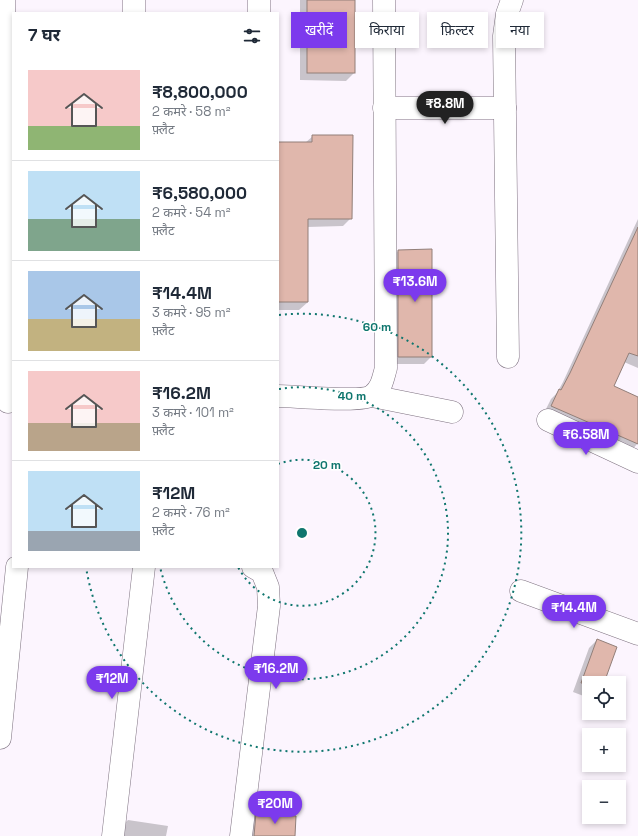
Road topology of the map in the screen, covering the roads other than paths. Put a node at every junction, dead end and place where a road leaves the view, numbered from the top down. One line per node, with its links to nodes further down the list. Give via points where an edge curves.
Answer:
1 (4, 0): 13 (street)
2 (134, 0): 6 (street)
3 (259, 0): 7 (street)
4 (384, 0): 8 (street)
5 (512, 0): 9 (street, via 504,36)
6 (134, 12)
7 (259, 12)
8 (384, 108): 9 (street); 12 (street, via 386,368 382,385)
9 (505, 108): 10 (street)
10 (508, 357)
11 (279, 396): 12 (street, via 356,399)
12 (372, 396): 14 (street)
13 (7, 402)
14 (452, 412)
15 (548, 420): 16 (street)
16 (638, 462)
17 (12, 565): 18 (street)
18 (0, 567)
19 (17, 568): 24 (street)
20 (144, 568): 25 (street)
21 (255, 568): 26 (street, via 262,572 268,587 269,606)
22 (521, 591): 23 (street)
23 (638, 634)
24 (0, 738)
25 (114, 836)
26 (241, 836)

